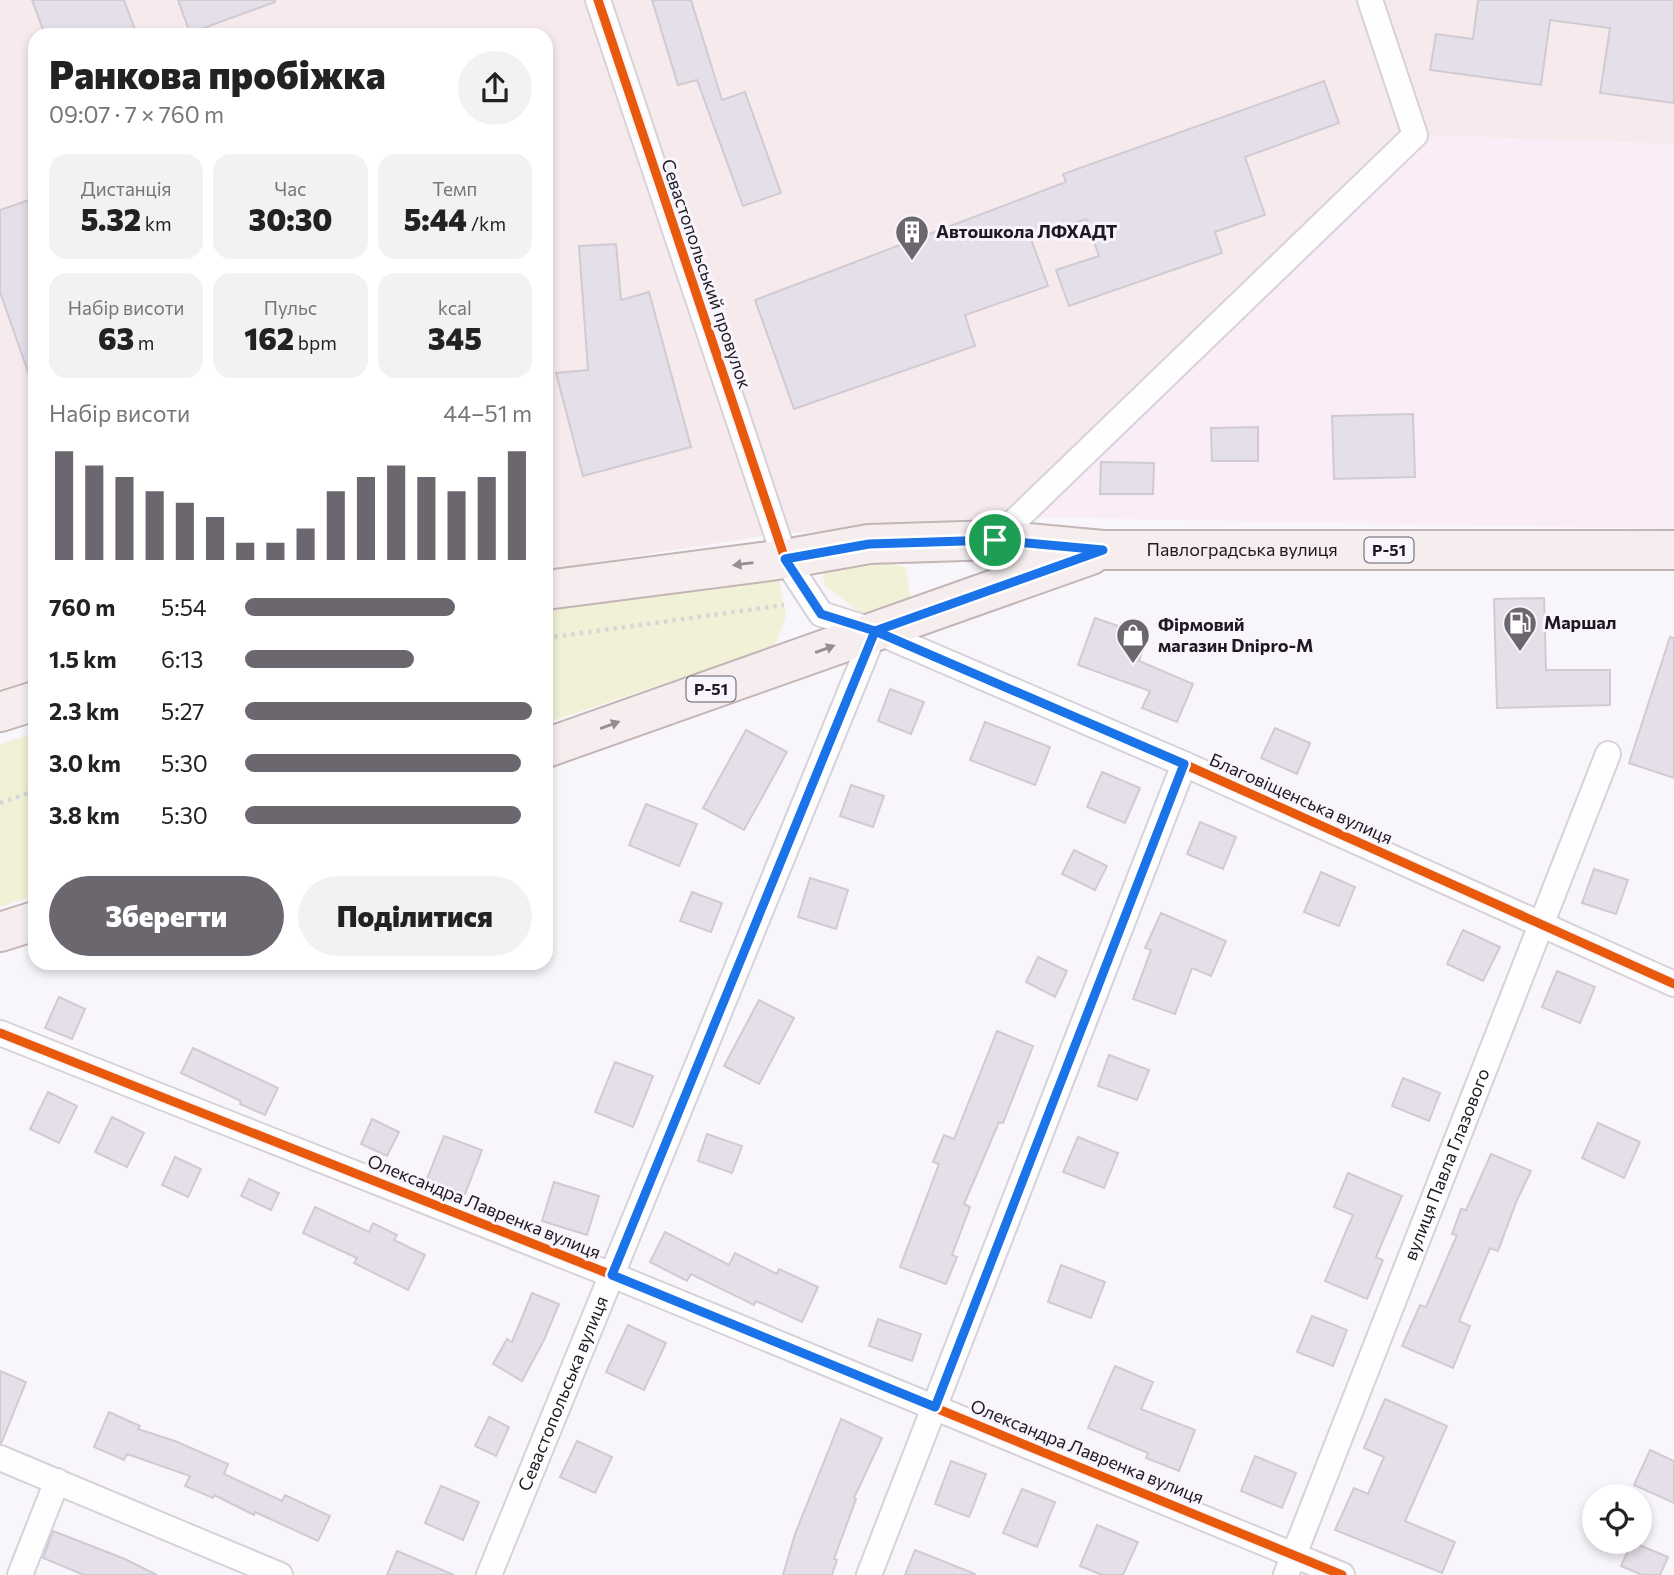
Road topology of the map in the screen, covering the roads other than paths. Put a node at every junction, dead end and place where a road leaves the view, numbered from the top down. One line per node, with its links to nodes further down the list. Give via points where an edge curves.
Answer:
1 (598, 0): 6 (street, Севастопольський провулок)
2 (1370, 0): 3 (street, via 1415,135)
3 (995, 540): 4 (main road, Павлоградська вулиця / Р-51); 6 (main road, Павлоградська вулиця / Р-51, via 869,544)
4 (1103, 550): 5 (main road, Павлоградська вулиця / Р-51); 8 (main road, Павлоградська вулиця / Р-51)
5 (1674, 550)
6 (785, 559): 7 (main road, Павлоградська вулиця / Р-51, one-way to 7); 8 (street, Севастопольський провулок, via 821,614)
7 (553, 589)
8 (875, 631): 11 (main road, Павлоградська вулиця / Р-51, one-way to 8); 13 (street, Благовіщенська вулиця); 19 (street, Севастопольська вулиця)
9 (28, 703): 10 (main road)
10 (0, 712)
11 (553, 746)
12 (1608, 754): 15 (street, вулиця Павла Глазового)
13 (1184, 764): 15 (street, Благовіщенська вулиця); 20 (street)
14 (28, 923): 16 (main road)
15 (1542, 923): 17 (street, Благовіщенська вулиця); 23 (street, вулиця Павла Глазового)
16 (0, 932)
17 (1674, 984)
18 (0, 1033): 19 (street, Олександра Лавренка вулиця)
19 (612, 1275): 20 (street, Олександра Лавренка вулиця); 26 (street, Севастопольська вулиця)
20 (935, 1407): 23 (street, Олександра Лавренка вулиця); 27 (street)
21 (0, 1458): 22 (street)
22 (57, 1481): 24 (street); 25 (street)
23 (1290, 1565): 28 (street, Олександра Лавренка вулиця)
24 (20, 1575)
25 (280, 1575)
26 (489, 1575)
27 (869, 1575)
28 (1342, 1575)

